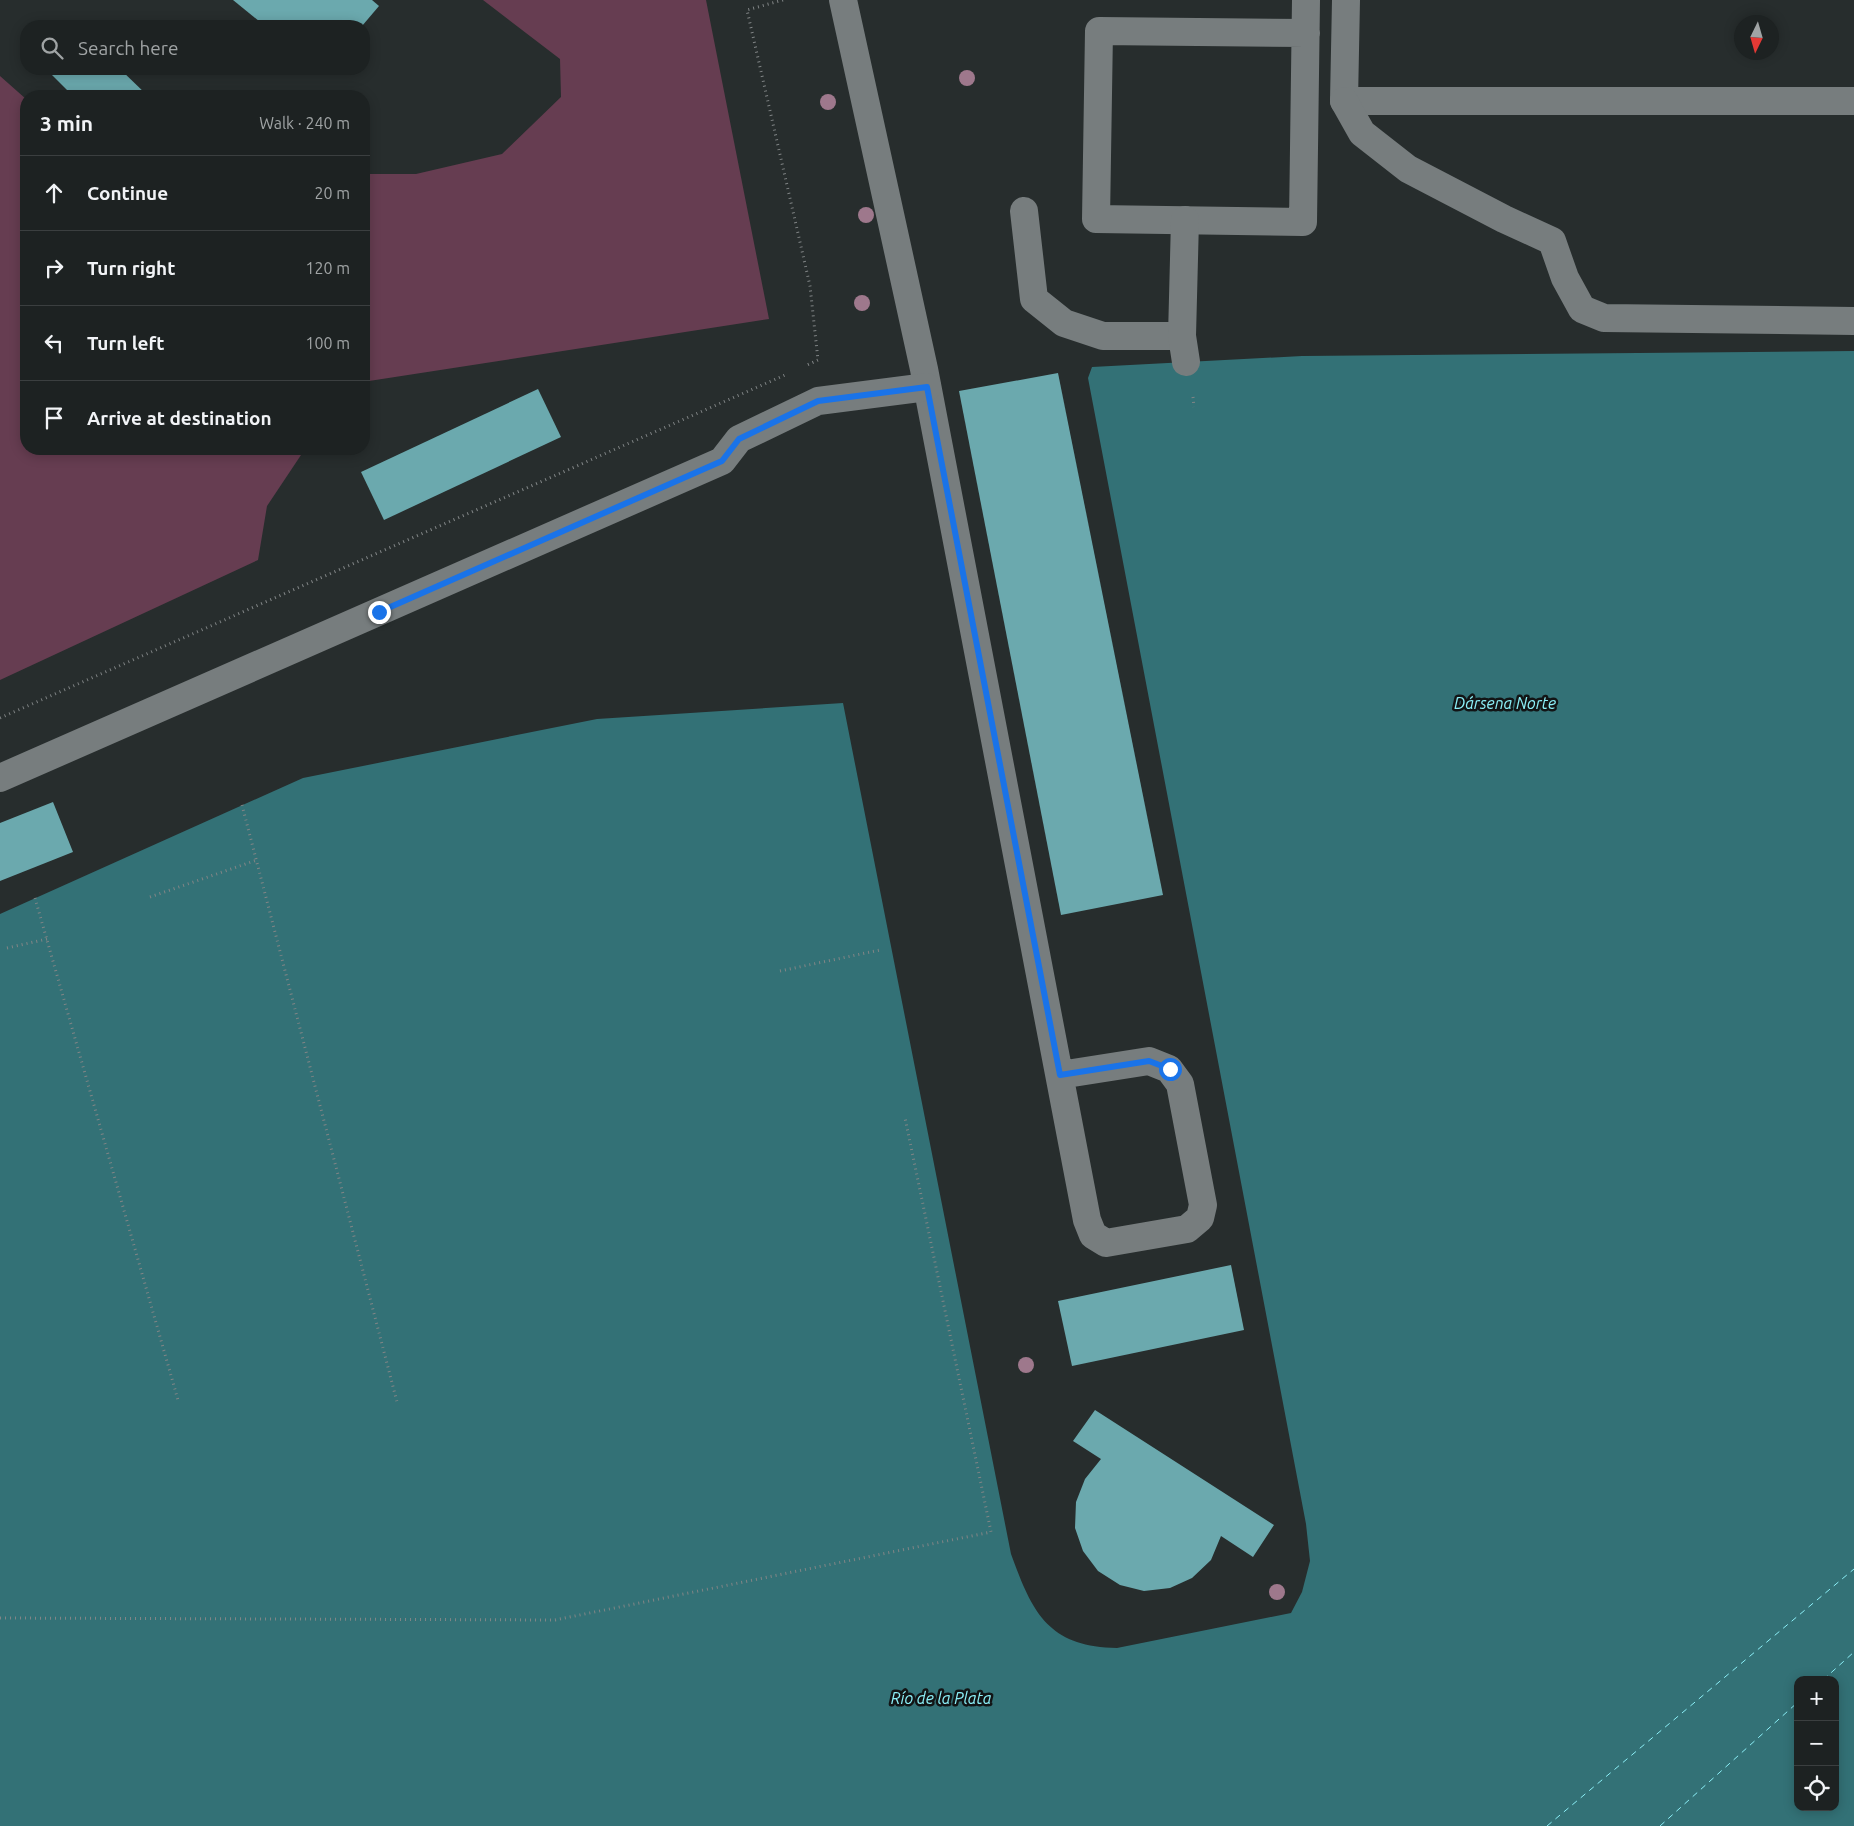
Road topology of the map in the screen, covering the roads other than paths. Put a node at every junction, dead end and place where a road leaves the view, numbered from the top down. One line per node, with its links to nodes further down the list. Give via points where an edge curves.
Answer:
1 (843, 0): 10 (lane)
2 (1306, 0): 4 (lane)
3 (1346, 0): 5 (lane)
4 (1306, 33): 8 (lane, via 1303,222); 8 (lane, via 1099,31 1096,219)
5 (1344, 101): 6 (lane); 9 (lane, via 1362,132 1408,169 1552,241 1565,278 1582,309 1604,318)
6 (1854, 101)
7 (1024, 211): 8 (lane, via 1034,299 1064,322 1103,336 1184,348)
8 (1185, 220)
9 (1854, 321)
10 (927, 387): 11 (lane, via 818,401 739,439 722,461); 12 (lane)
11 (0, 778)
12 (1060, 1075): 12 (lane, via 1149,1061 1170,1069 1180,1084 1203,1205 1200,1218 1187,1229 1106,1243 1092,1235)

